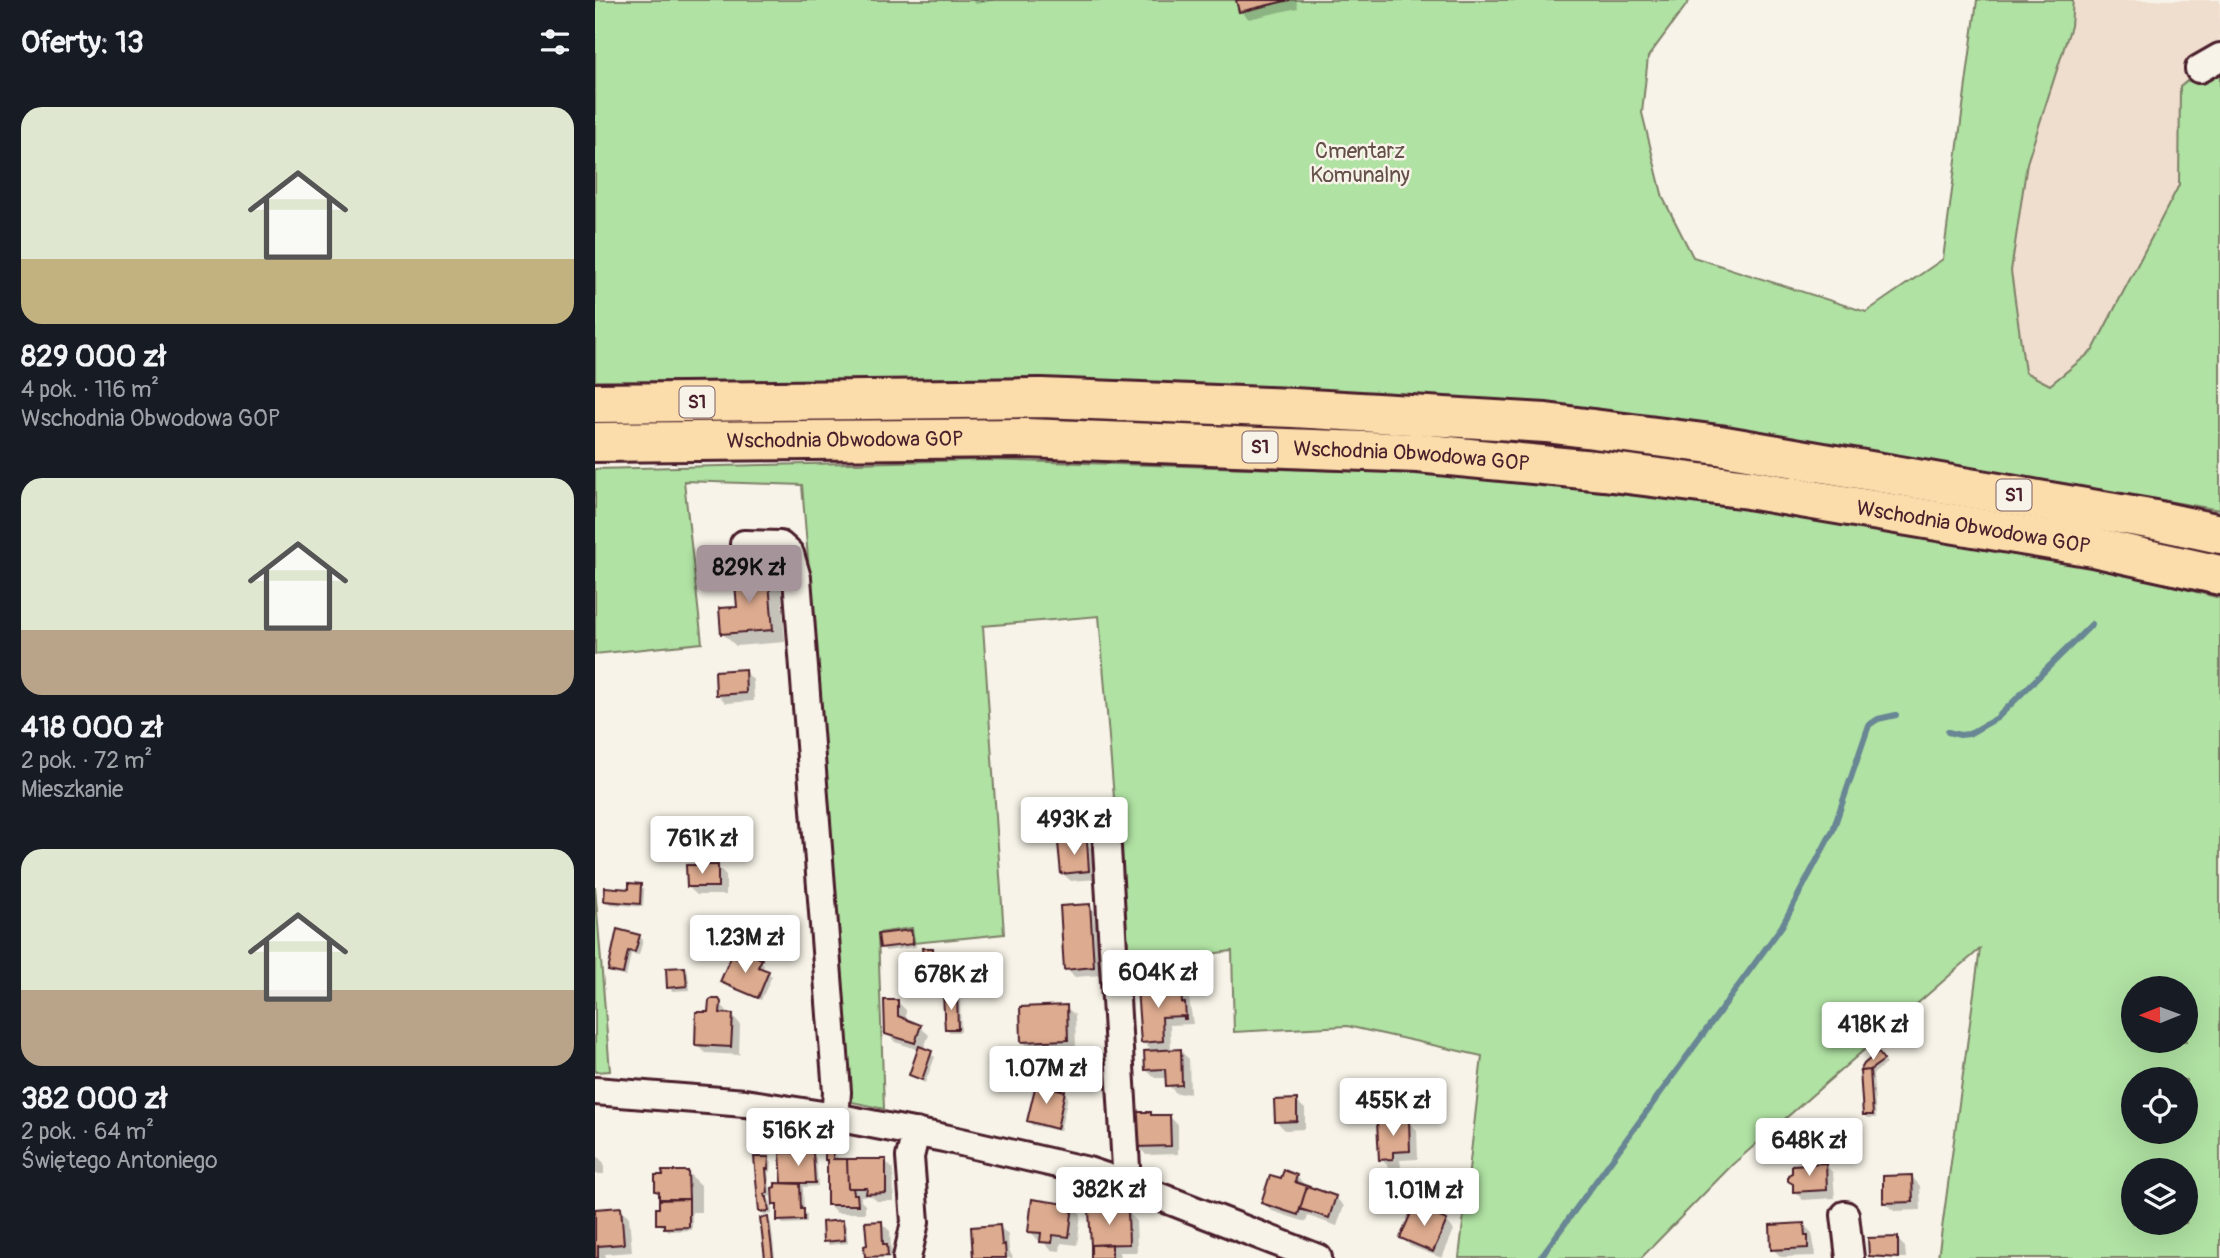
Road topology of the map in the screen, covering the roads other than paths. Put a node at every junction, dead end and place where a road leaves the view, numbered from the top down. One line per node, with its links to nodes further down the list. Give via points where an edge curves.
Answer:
1 (595, 403): 3 (highway, Wschodnia Obwodowa GOP / S1, via 1041,398 1546,424 1719,445)
2 (595, 442): 5 (highway, Wschodnia Obwodowa GOP / S1, via 1026,438 1418,453 1748,489 2092,547)
3 (2220, 534)
4 (744, 544): 8 (street, via 780,545 790,554 797,578 837,1093)
5 (2220, 575)
6 (1106, 831): 10 (street)
7 (595, 1091): 8 (street, via 704,1099)
8 (835, 1117): 9 (street)
9 (916, 1132): 10 (street); 12 (street, via 910,1157 914,1229)
10 (1127, 1184): 13 (street)
11 (1845, 1215): 14 (street)
12 (907, 1258)
13 (1318, 1258)
14 (1850, 1258)

